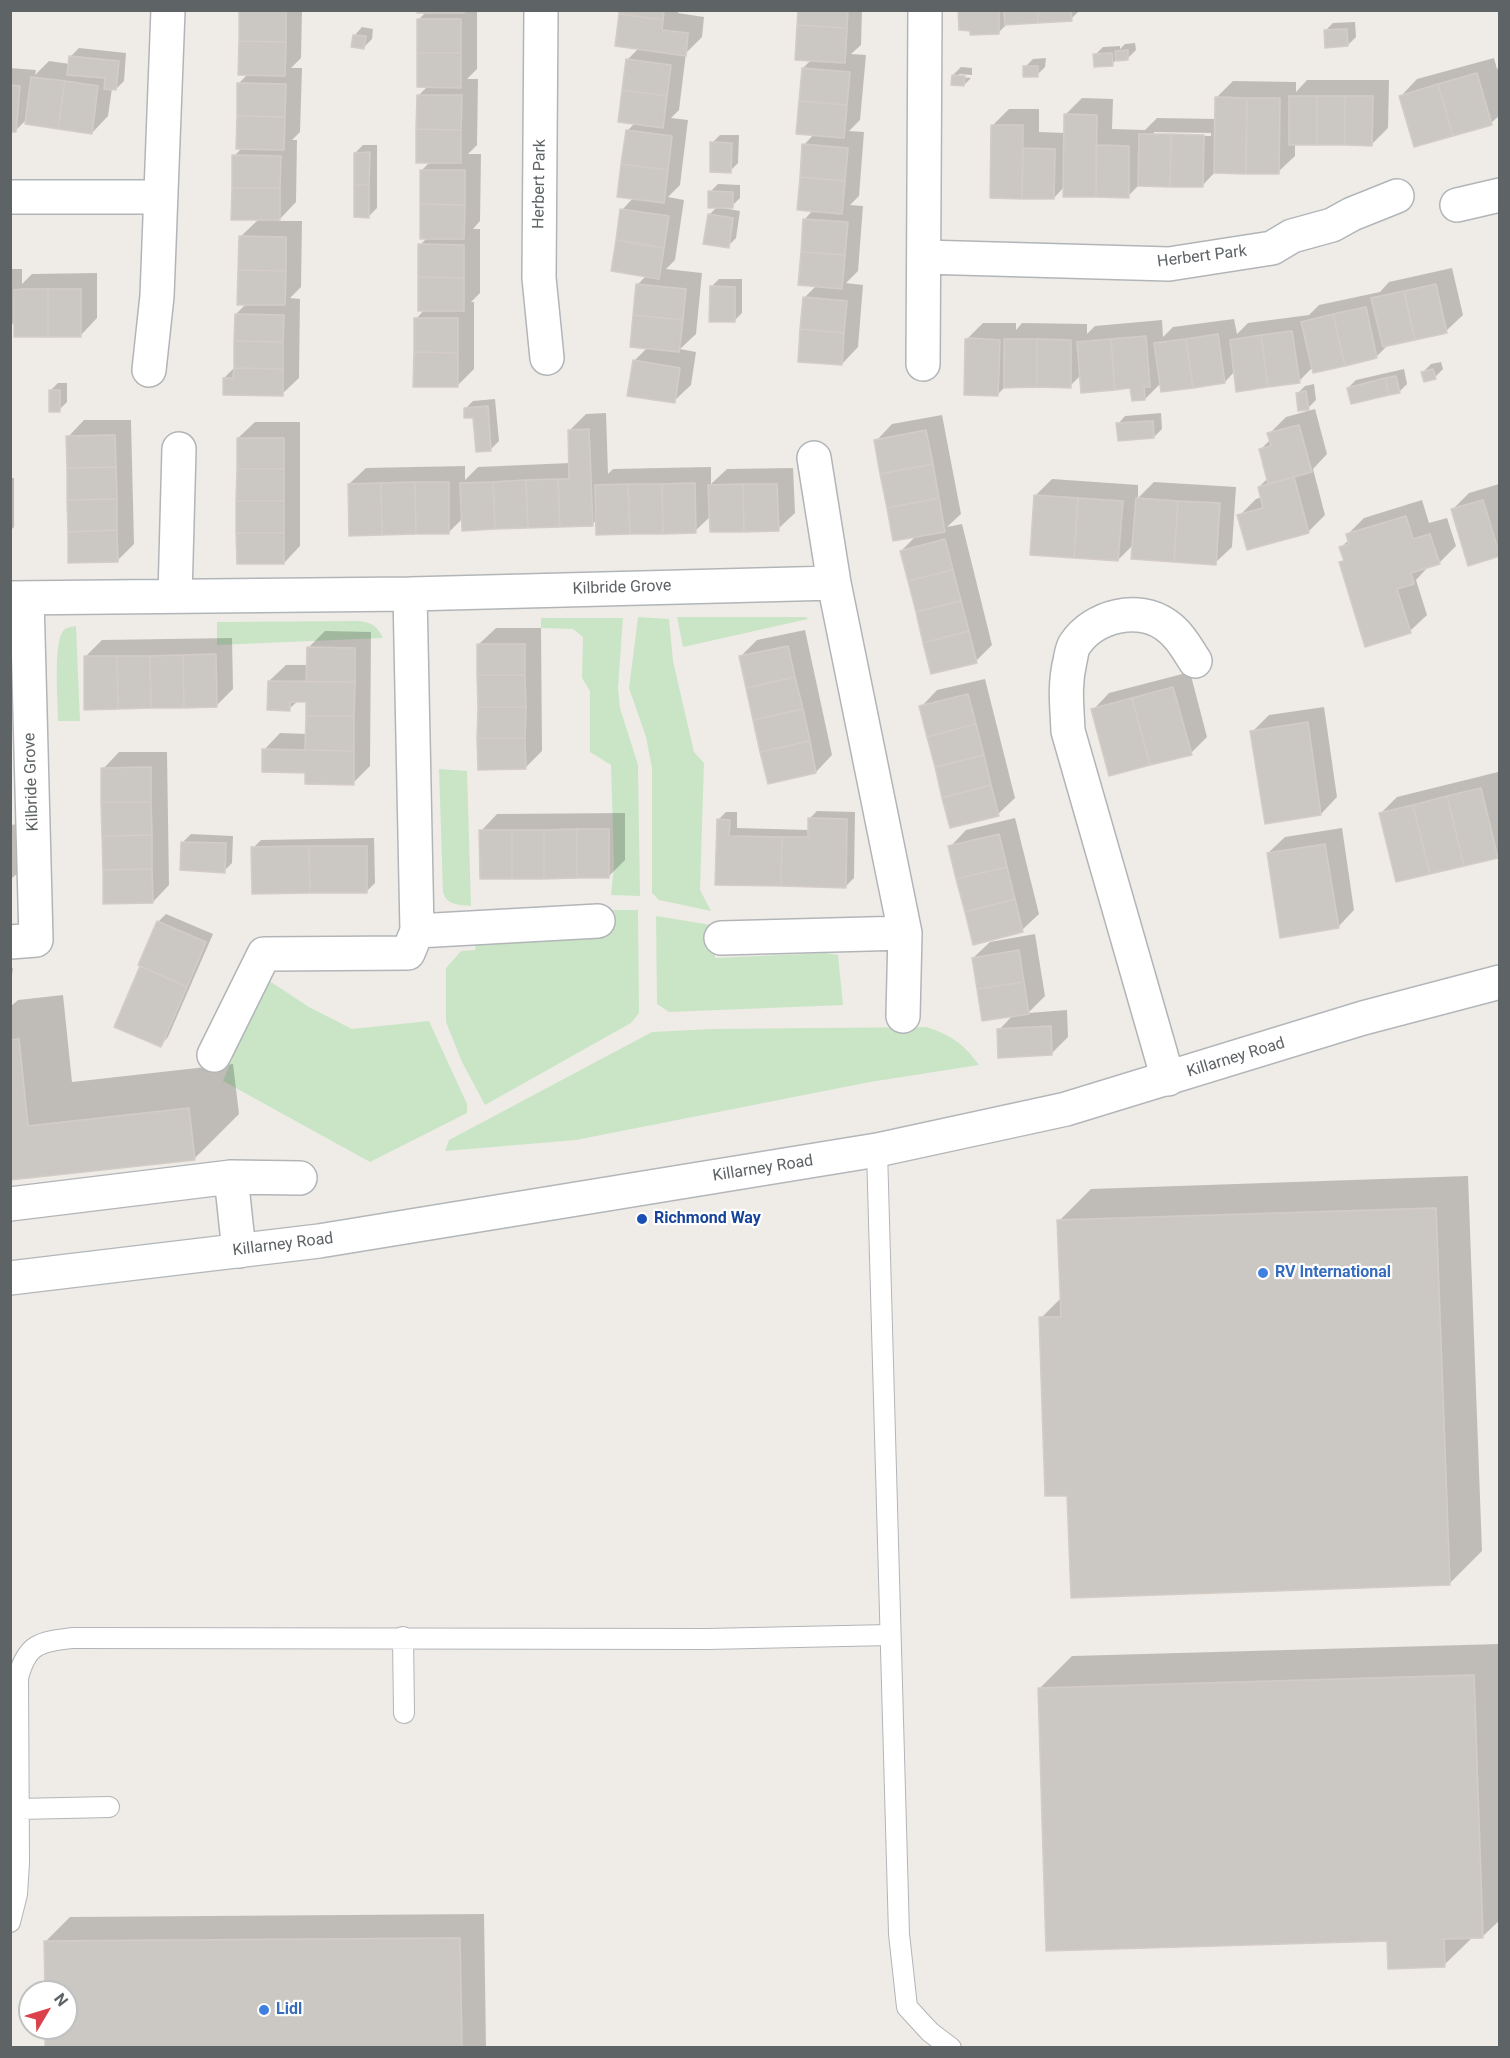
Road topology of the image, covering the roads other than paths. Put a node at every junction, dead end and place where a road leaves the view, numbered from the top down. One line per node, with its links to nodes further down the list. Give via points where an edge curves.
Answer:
1 (168, 10): 7 (street)
2 (541, 10): 10 (street, Herbert Park, via 539,278)
3 (925, 10): 9 (street)
4 (1500, 195): 8 (street)
5 (1397, 196): 9 (street, Herbert Park, via 1332,225 1292,236 1272,248 1169,264)
6 (10, 197): 7 (street)
7 (160, 197): 12 (street)
8 (1457, 205)
9 (924, 256): 11 (street)
10 (547, 358)
11 (923, 364)
12 (150, 370)
13 (179, 449): 17 (street)
14 (814, 458): 15 (street)
15 (834, 583): 16 (street, Kilbride Grove); 22 (street)
16 (410, 594): 17 (street, Kilbride Grove); 21 (street)
17 (175, 596): 18 (street, Kilbride Grove)
18 (19, 598): 24 (street, Kilbride Grove, via 36,940)
19 (1194, 661): 28 (street, via 1182,640 1165,624 1148,616 1122,615 1093,624 1074,645 1065,682 1068,731)
20 (598, 921): 21 (street)
21 (417, 932): 27 (street, via 408,953 264,954)
22 (905, 933): 23 (street); 26 (street)
23 (721, 938)
24 (10, 942)
25 (1500, 982): 28 (street, Killarney Road, via 1363,1018)
26 (903, 1016)
27 (214, 1055)
28 (1168, 1079): 29 (street, Killarney Road, via 1066,1110)
29 (877, 1150): 33 (street, Killarney Road); 35 (lane)
30 (231, 1177): 31 (street); 32 (street); 33 (street)
31 (300, 1178)
32 (10, 1204)
33 (239, 1251): 34 (street, Killarney Road)
34 (10, 1278)
35 (890, 1635): 36 (lane); 41 (lane, via 899,1934 907,2007)
36 (403, 1637): 37 (lane); 39 (lane, via 49,1641 23,1659 18,1678)
37 (404, 1713)
38 (109, 1807): 39 (lane)
39 (19, 1809): 40 (lane, via 17,1894)
40 (10, 1922)
41 (928, 2040): 42 (lane)
42 (951, 2048)

